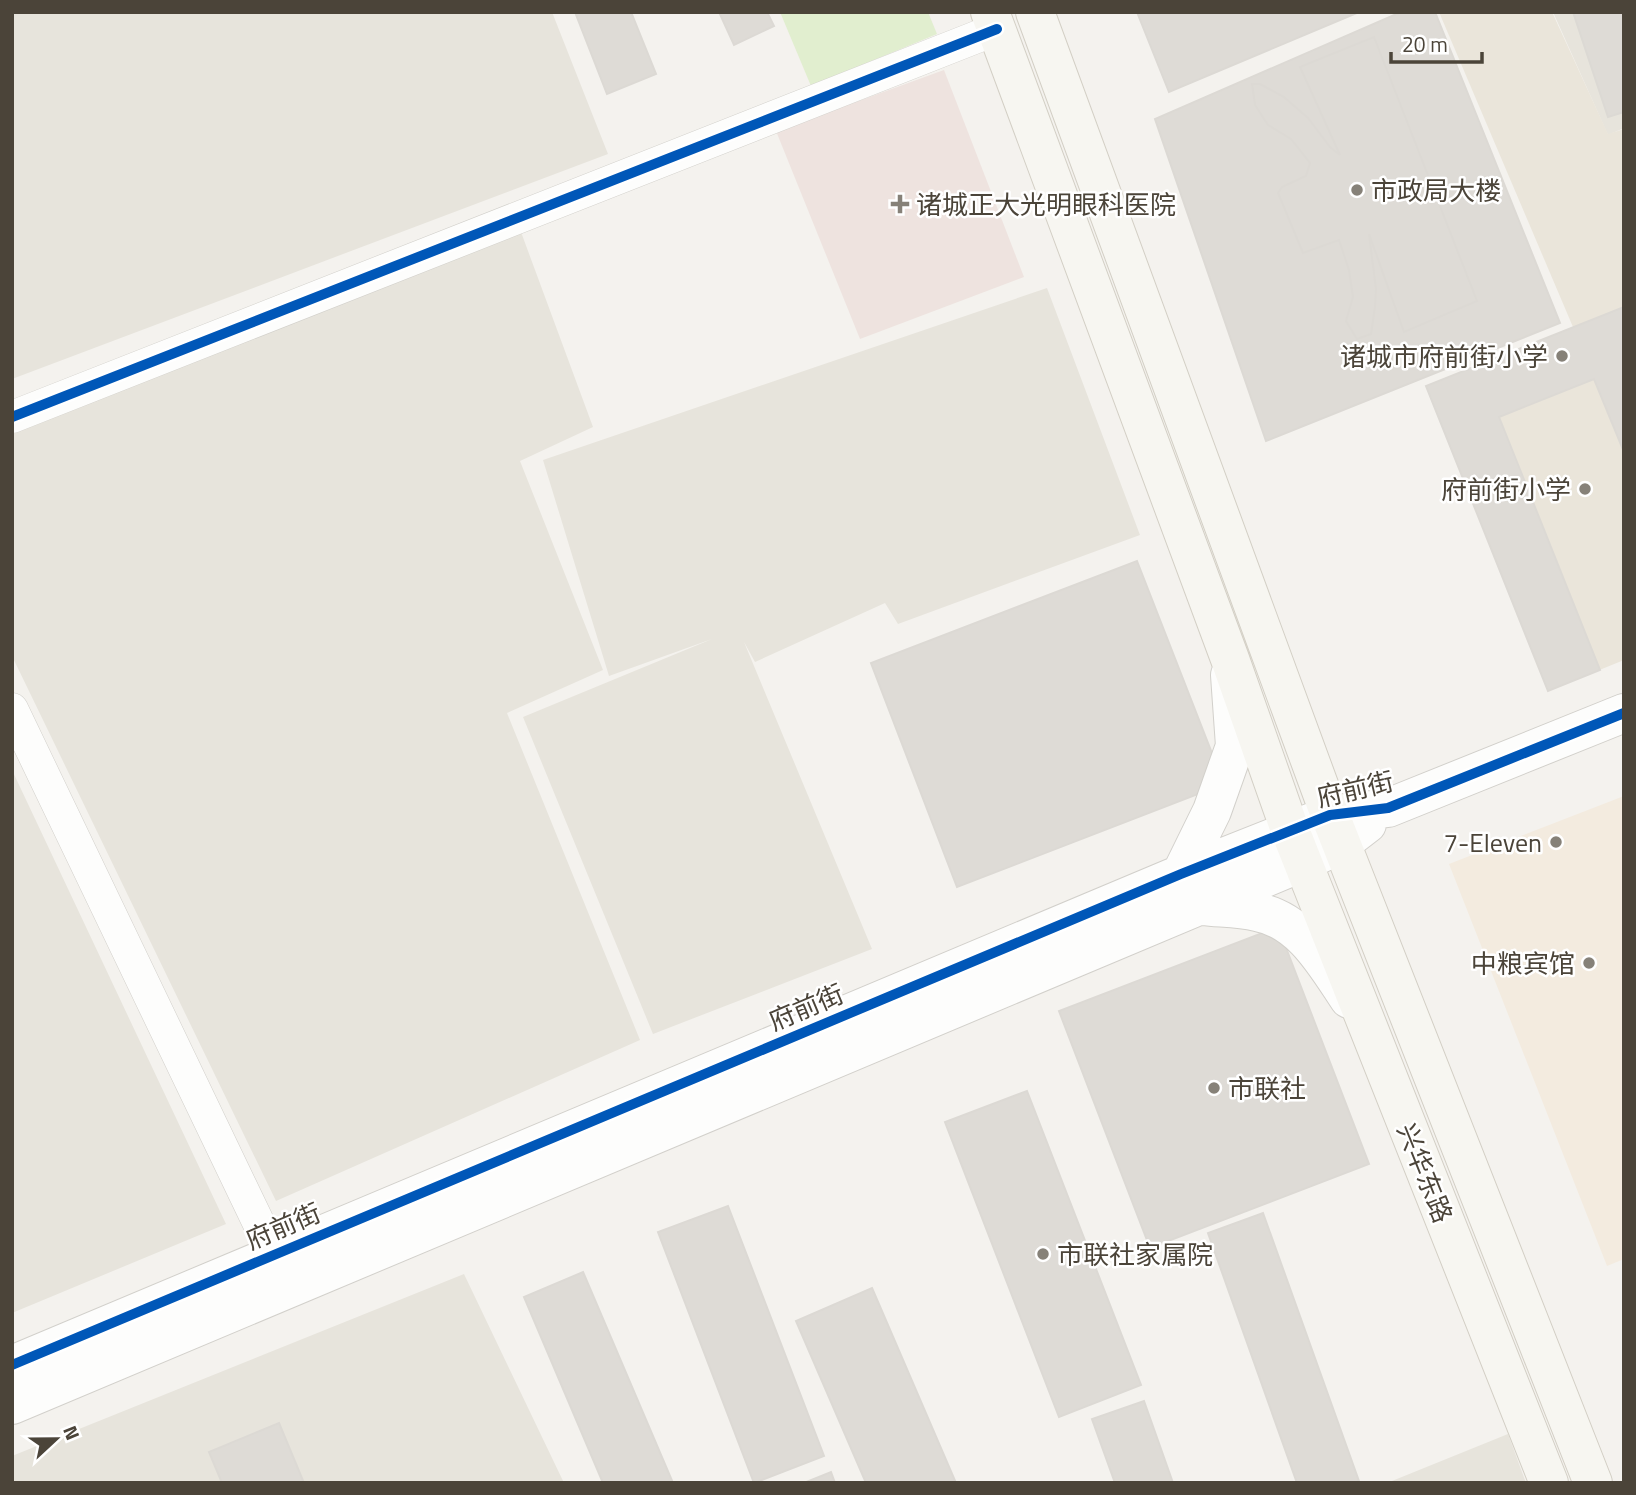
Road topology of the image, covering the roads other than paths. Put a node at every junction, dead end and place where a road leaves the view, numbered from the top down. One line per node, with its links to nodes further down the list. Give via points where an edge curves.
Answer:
1 (1035, 12): 7 (main road)
2 (993, 21): 3 (street); 4 (main road, 兴华东路)
3 (12, 417)
4 (1230, 659): 8 (main road, 兴华东路); 9 (street, via 1235,746)
5 (12, 709): 11 (street)
6 (1624, 713): 7 (street, 府前街)
7 (1336, 830): 8 (street, 府前街); 15 (main road)
8 (1296, 846): 9 (street, 府前街); 10 (main road, 兴华东路)
9 (1189, 890): 10 (street, via 1260,912 1291,927 1311,944); 11 (street, 府前街)
10 (1365, 1022): 14 (main road, 兴华东路)
11 (281, 1271): 12 (street, 府前街); 13 (street, 府前街)
12 (12, 1365)
13 (12, 1405)
14 (1549, 1483)
15 (1593, 1483)

